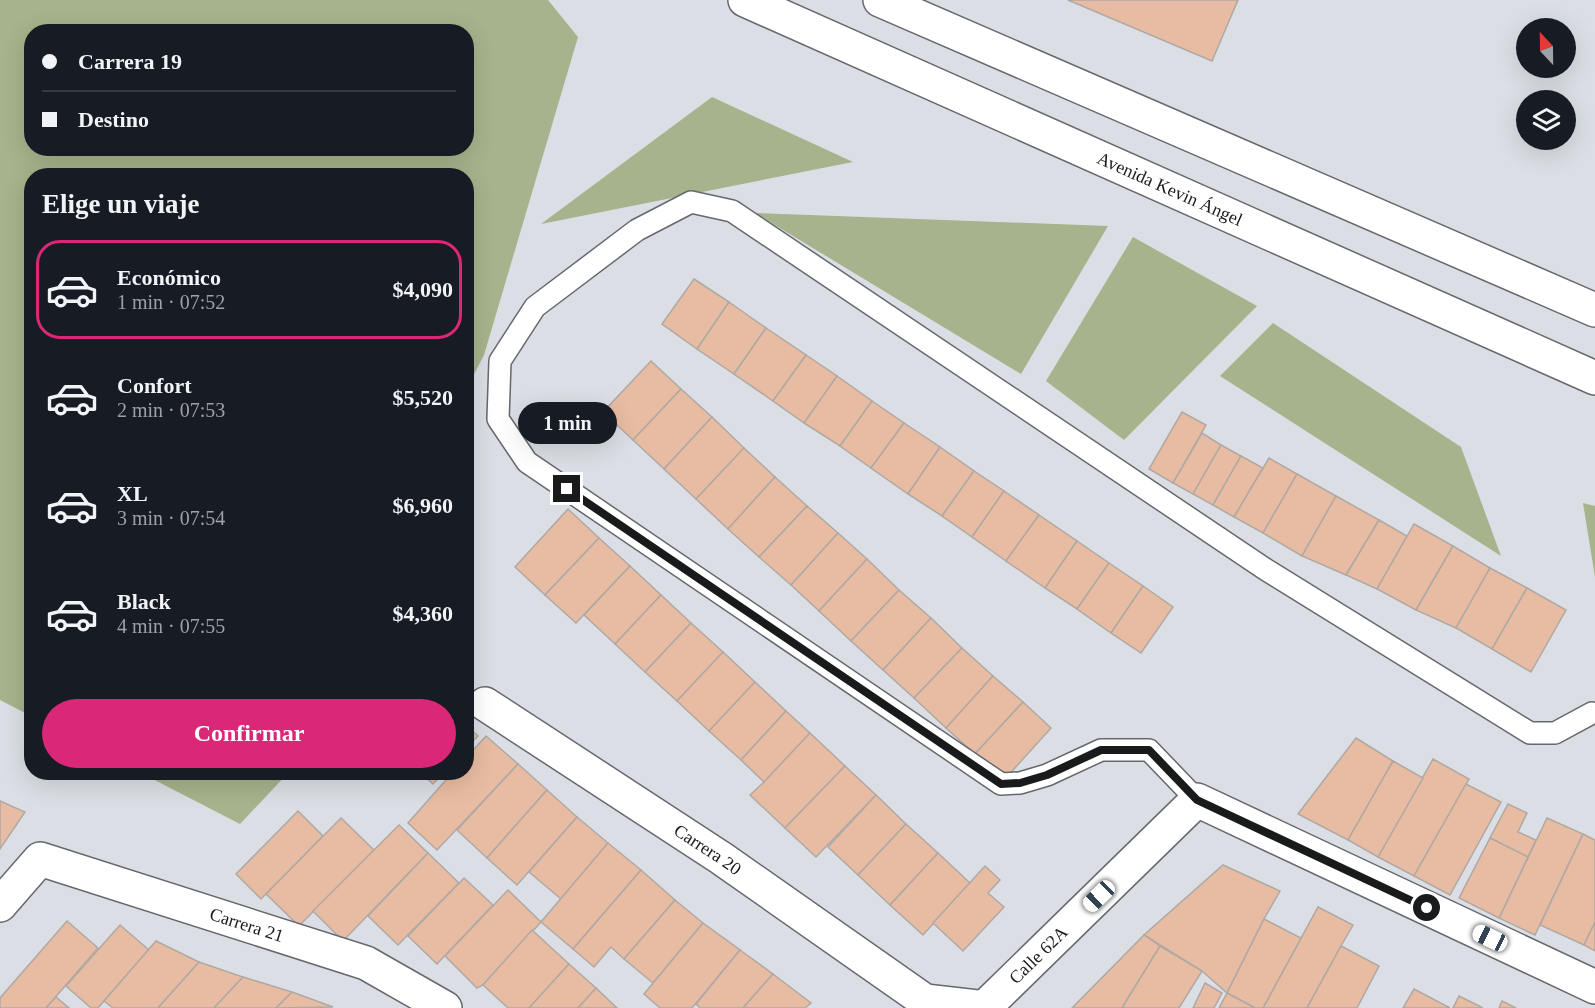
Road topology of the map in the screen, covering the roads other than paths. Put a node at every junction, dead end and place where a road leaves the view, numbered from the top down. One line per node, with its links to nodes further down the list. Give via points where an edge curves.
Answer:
1 (745, 0): 4 (street, Avenida Kevin Ángel)
2 (880, 0): 3 (street)
3 (1595, 310)
4 (1595, 378)
5 (485, 704): 10 (street, Carrera 20, via 721,858)
6 (1592, 713): 7 (lane, via 1555,733 1530,733 1265,569 732,211 691,202 637,230 535,307 500,361 498,419 527,462 1001,784 1047,775 1101,750 1149,750)
7 (1197, 800): 9 (street); 12 (street, Calle 62A)
8 (0, 905): 11 (street, Carrera 21, via 40,859 366,963)
9 (1595, 987)
10 (927, 1004): 12 (street, Carrera 20)
11 (445, 1008)
12 (984, 1008)

